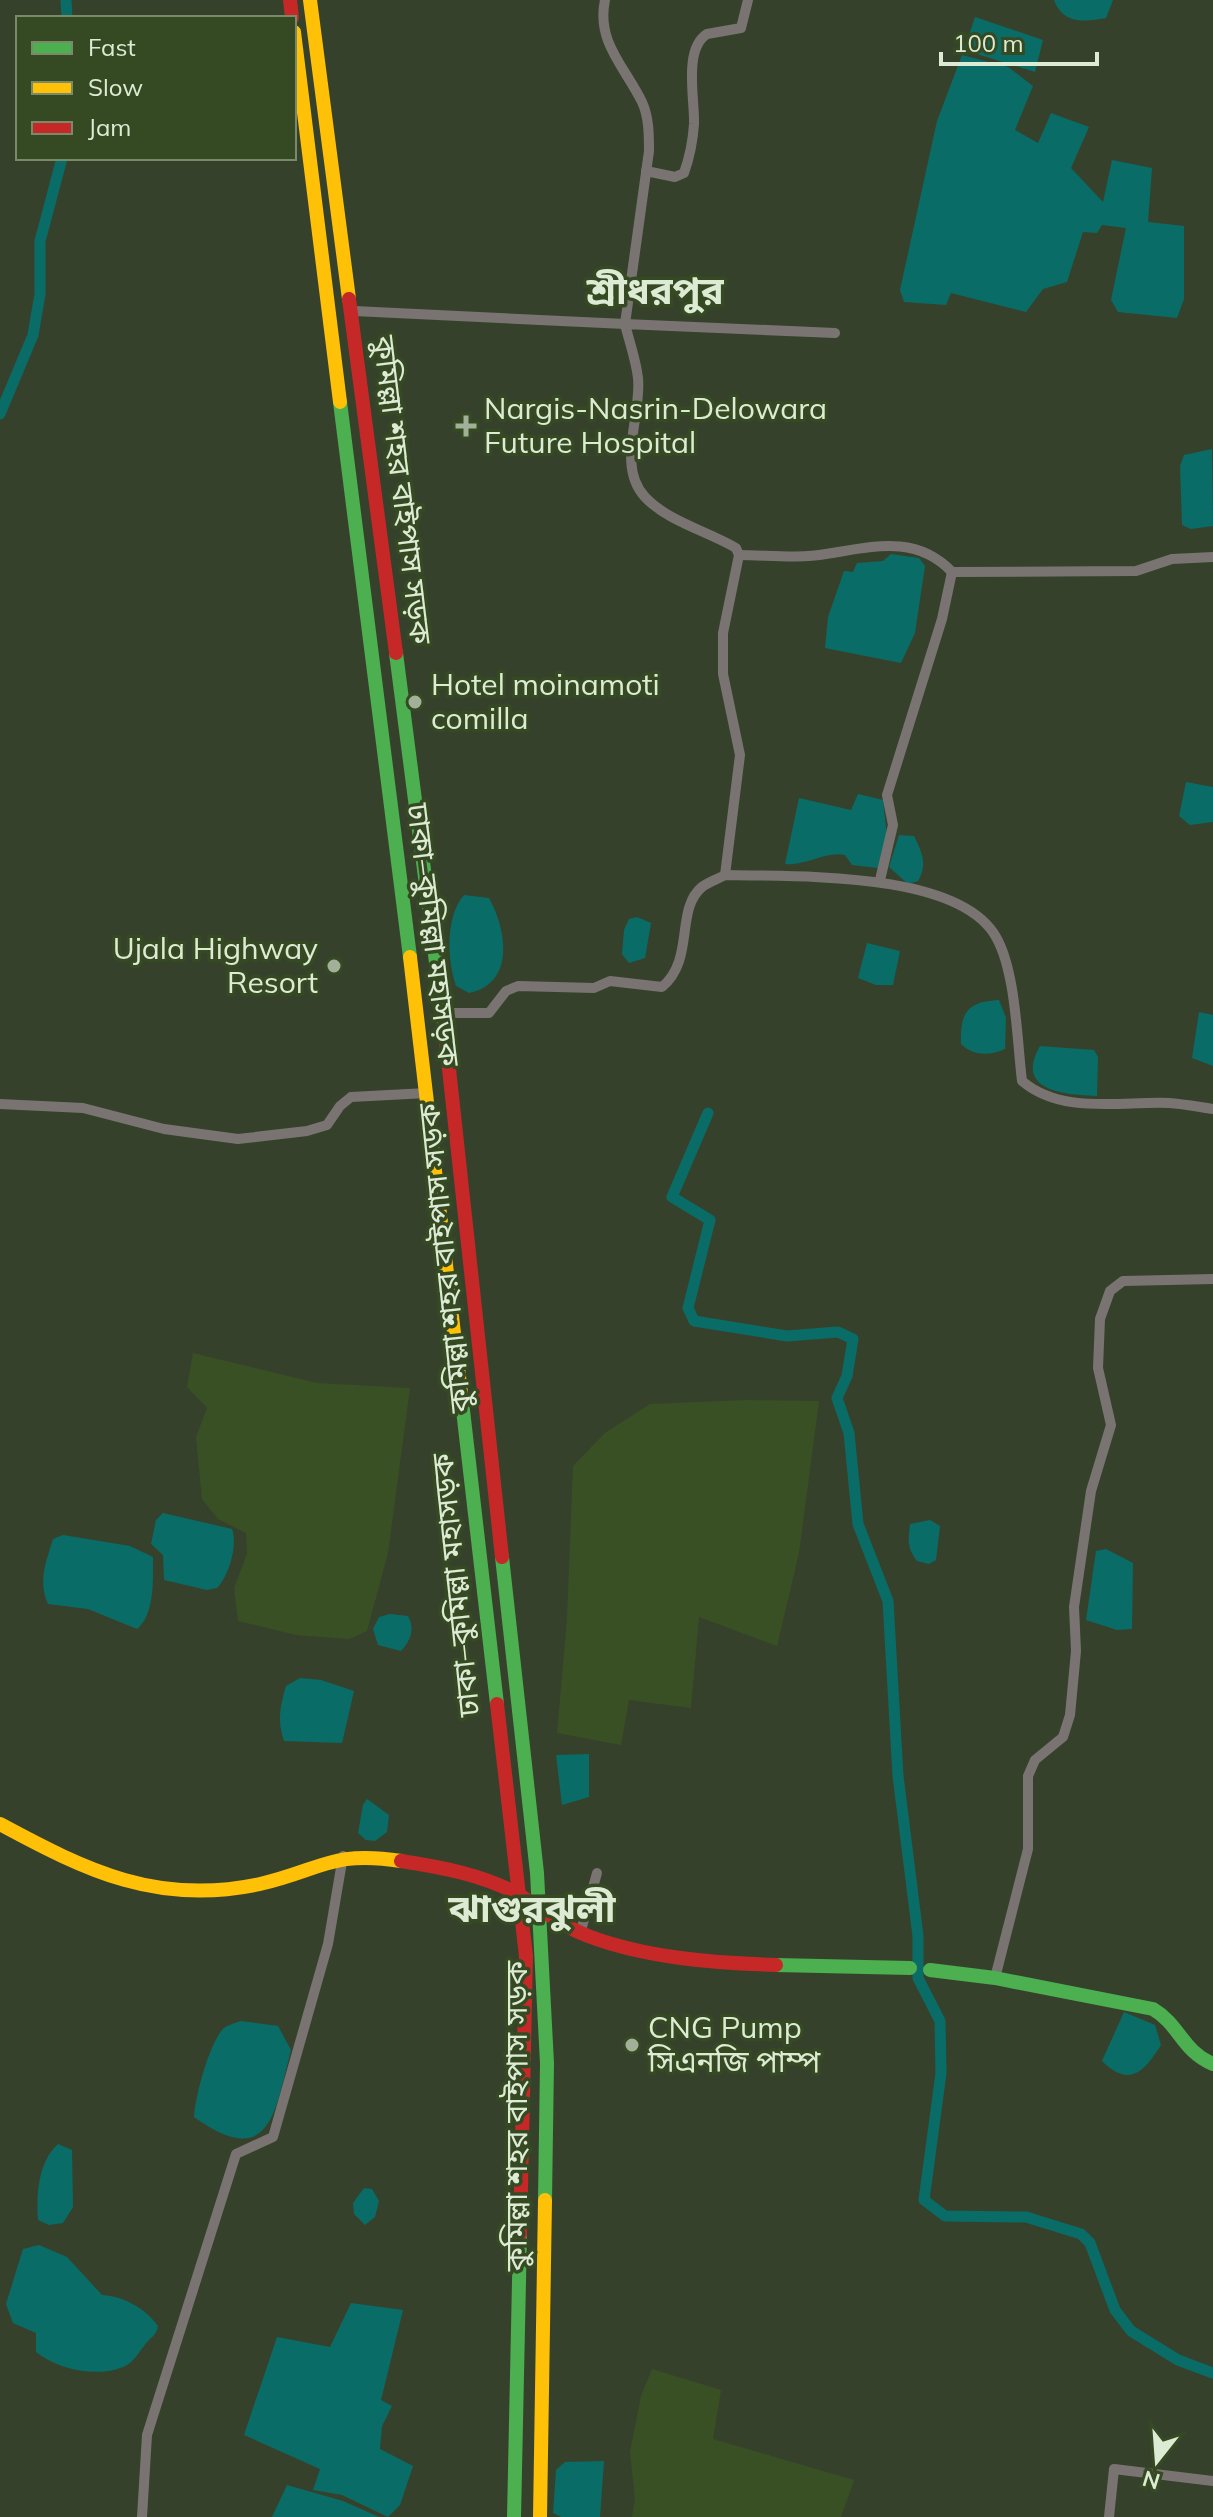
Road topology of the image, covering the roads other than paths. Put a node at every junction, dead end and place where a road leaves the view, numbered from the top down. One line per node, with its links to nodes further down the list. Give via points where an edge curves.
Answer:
1 (310, 0): 6 (main road, কুমিল্লা শহর বাইপাস সড়ক)
2 (605, 0): 5 (street, via 603,33 643,105 649,128)
3 (748, 0): 5 (street, via 741,28 707,34 697,48 693,128 684,173 675,177)
4 (296, 48): 15 (main road, ঢাকা–কুমিল্লা মহাসড়ক)
5 (646, 171): 7 (street)
6 (354, 311): 7 (street); 14 (main road, কুমিল্লা শহর বাইপাস সড়ক)
7 (625, 324): 8 (street); 9 (street, via 638,376 639,413 630,443 635,479 643,495 661,510 736,548)
8 (835, 333)
9 (739, 555): 11 (street, via 824,555 888,544 937,556); 12 (street, via 723,633 723,674 740,755)
10 (1213, 557): 11 (street, via 1172,559 1136,571)
11 (952, 572): 13 (street, via 887,795 893,825)
12 (725, 875): 13 (street); 14 (street, via 694,896 683,954 662,987 610,981 594,988 518,986 506,991 489,1013)
13 (880, 880): 17 (street, via 982,917 998,940 1018,1021 1022,1081 1033,1091 1097,1106 1169,1103)
14 (443, 1013): 23 (main road, কুমিল্লা শহর বাইপাস সড়ক)
15 (427, 1093): 16 (street, via 351,1097 327,1125 238,1139 164,1129 83,1108); 22 (main road, ঢাকা–কুমিল্লা মহাসড়ক)
16 (0, 1104)
17 (1213, 1109)
18 (1213, 1279): 27 (street, via 1123,1281 1110,1291 1100,1319 1098,1368 1111,1425 1091,1491 1076,1593 1070,1715 1063,1737 1035,1760 1028,1776 1028,1849)
19 (0, 1824): 20 (main road, via 77,1866 129,1886 172,1893 213,1893 263,1883)
20 (343, 1856): 22 (main road, via 445,1868); 30 (street, via 328,1944 273,2137 236,2154 147,2435)
21 (597, 1873): 24 (street)
22 (517, 1894): 23 (main road); 31 (main road, ঢাকা–কুমিল্লা মহাসড়ক, via 526,1956)
23 (540, 1913): 24 (main road); 32 (main road, কুমিল্লা শহর বাইপাস সড়ক, via 547,2063)
24 (580, 1934): 25 (main road, via 718,1963)
25 (910, 1968)
26 (930, 1970): 27 (main road)
27 (995, 1978): 28 (main road, via 1153,2009 1171,2023 1188,2052)
28 (1213, 2064)
29 (1213, 2481): 33 (street, via 1114,2469)
30 (142, 2517)
31 (514, 2517)
32 (540, 2517)
33 (1109, 2517)

